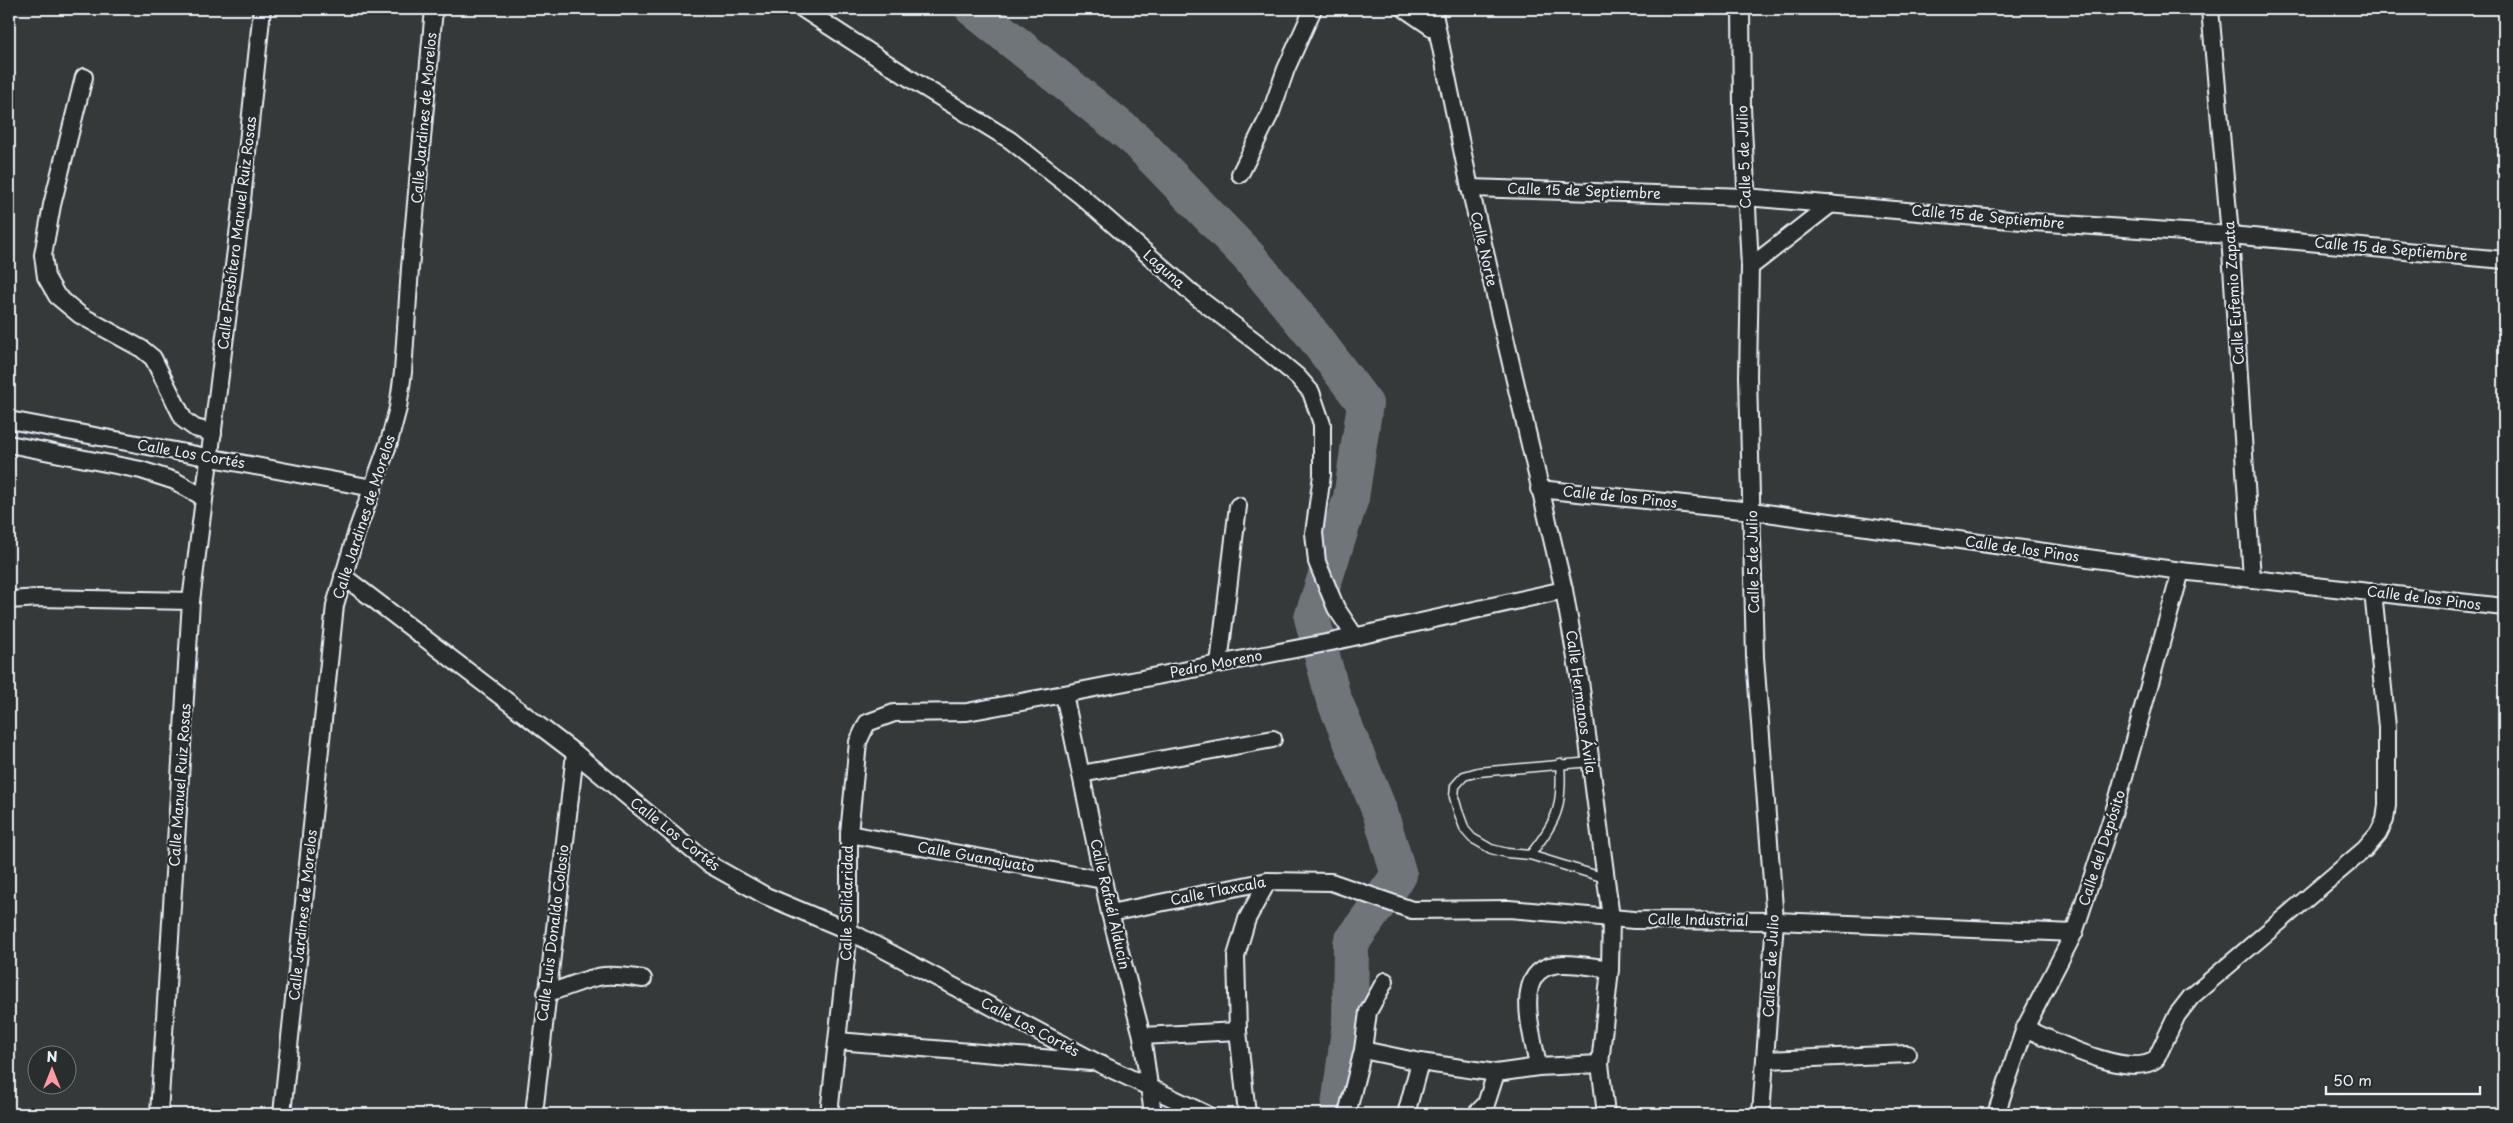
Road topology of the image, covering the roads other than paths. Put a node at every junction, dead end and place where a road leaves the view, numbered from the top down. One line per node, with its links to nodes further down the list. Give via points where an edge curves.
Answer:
1 (262, 9): 19 (street, Calle Presbítero Manuel Ruiz Rosas)
2 (434, 9): 22 (street, Calle Jardines de Morelos, via 410,268 404,372 398,408)
3 (803, 9): 35 (street, Laguna, via 1010,140 1081,196 1194,295 1298,377 1311,392 1322,424 1322,475 1314,533 1317,562 1336,608)
4 (1313, 9): 11 (street, via 1289,61 1271,112)
5 (1405, 9): 9 (street)
6 (1433, 9): 9 (street, Calle Norte)
7 (1741, 9): 13 (street, Calle 5 de Julio)
8 (2210, 9): 15 (street, Calle Eufemio Zapata)
9 (1437, 31): 12 (street, Calle Norte)
10 (84, 77): 19 (street, via 52,205 44,255 46,277 57,296 80,315 153,358 184,420 195,428)
11 (1240, 174)
12 (1470, 188): 13 (street, Calle 15 de Septiembre); 23 (street, Calle Norte)
13 (1746, 197): 14 (street, Calle 15 de Septiembre); 17 (street, Calle 5 de Julio)
14 (1831, 204): 15 (street, Calle 15 de Septiembre, via 2033,222); 17 (street)
15 (2230, 234): 16 (street, Calle 15 de Septiembre); 29 (street, Calle Eufemio Zapata)
16 (2504, 260)
17 (1750, 267): 26 (street, Calle 5 de Julio, via 1748,376)
18 (9, 420): 21 (street, Calle Los Cortés)
19 (213, 432): 21 (street, Calle Presbítero Manuel Ruiz Rosas)
20 (9, 444): 24 (street, via 141,470 175,481)
21 (208, 457): 22 (street, Calle Los Cortés); 24 (street, Calle Manuel Ruiz Rosas)
22 (373, 488): 28 (street, Calle Jardines de Morelos)
23 (1539, 489): 26 (street, Calle de los Pinos); 30 (street, Calle Hermanos Ávila)
24 (203, 497): 33 (street, Calle Manuel Ruiz Rosas)
25 (1238, 506): 36 (street)
26 (1752, 511): 27 (street, Calle de los Pinos); 52 (street, Calle 5 de Julio, via 1755,657)
27 (2181, 571): 29 (street, Calle de los Pinos); 54 (street, Calle del Depósito, via 2116,805)
28 (343, 576): 40 (street, Calle Los Cortés); 73 (street, Calle Jardines de Morelos, via 330,644)
29 (2252, 579): 31 (street, Calle de los Pinos)
30 (1564, 590): 35 (street, Pedro Moreno); 41 (street, Calle Hermanos Ávila)
31 (2373, 592): 34 (street, Calle de los Pinos); 59 (street, via 2388,727 2388,805 2378,834 2365,849 2191,997 2177,1015 2156,1059 2150,1064 2090,1057)
32 (9, 600): 33 (street)
33 (191, 601): 72 (street, Calle Manuel Ruiz Rosas)
34 (2504, 607)
35 (1354, 635): 36 (street, Pedro Moreno)
36 (1219, 664): 37 (street, Pedro Moreno)
37 (1064, 694): 38 (street, Pedro Moreno, via 967,712 894,713); 43 (street, Calle Rafaél Alducín)
38 (867, 723): 44 (street, Calle Solidaridad, via 858,742)
39 (1273, 739): 43 (street)
40 (575, 753): 53 (street, Calle Los Cortés, via 709,864 766,896); 58 (street, Calle Luis Donaldo Colosio)
41 (1590, 762): 42 (lane); 46 (street, Calle Hermanos Ávila)
42 (1560, 763): 45 (lane, via 1560,806 1554,822); 45 (lane, via 1478,772 1464,776 1455,786 1458,811 1465,830 1472,838 1491,849)
43 (1081, 774): 47 (street, Calle Rafaél Alducín)
44 (849, 834): 47 (street, Calle Guanajuato); 53 (street, Calle Solidaridad)
45 (1530, 855): 46 (lane)
46 (1605, 878): 51 (street, Calle Hermanos Ávila)
47 (1103, 880): 50 (street, Calle Rafaél Alducín)
48 (1268, 881): 49 (street, Calle Tlaxcala, via 1331,882); 50 (street, Calle Tlaxcala); 60 (street, via 1247,919 1236,956)
49 (1412, 910): 51 (street, Calle Industrial, via 1509,909)
50 (1110, 913): 61 (street, Calle Rafaél Alducín)
51 (1611, 918): 52 (street, Calle Industrial); 55 (street, Calle Hermanos Ávila)
52 (1775, 921): 54 (street, Calle Industrial); 65 (street, Calle 5 de Julio)
53 (849, 930): 62 (street, Calle Solidaridad); 67 (street, Calle Los Cortés)
54 (2074, 933): 59 (street, Calle del Depósito)
55 (1610, 969): 68 (street, Calle Hermanos Ávila); 69 (street, via 1563,964 1546,967 1533,976 1527,999)
56 (643, 979): 58 (street, via 623,975 602,976)
57 (1385, 981): 63 (street, via 1368,1012)
58 (546, 993): 74 (street, Calle Luis Donaldo Colosio)
59 (2025, 1028): 84 (street, Calle del Depósito)
60 (1238, 1031): 61 (street); 78 (street)
61 (1142, 1036): 71 (street, Calle Rafaél Alducín)
62 (838, 1041): 67 (street); 75 (street, Calle Solidaridad)
63 (1363, 1050): 66 (street); 79 (street)
64 (1908, 1054): 65 (street)
65 (1765, 1060): 83 (street, Calle 5 de Julio)
66 (1420, 1062): 70 (street); 80 (street)
67 (1098, 1063): 71 (street, Calle Los Cortés)
68 (1600, 1064): 69 (street); 82 (street, Calle Hermanos Ávila)
69 (1538, 1067): 70 (street)
70 (1496, 1072): 81 (street, via 1486,1104)
71 (1150, 1089): 76 (street, Calle Rafaél Alducín); 77 (street, Calle Los Cortés)
72 (159, 1114)
73 (282, 1114)
74 (534, 1114)
75 (829, 1114)
76 (1154, 1114)
77 (1206, 1114)
78 (1246, 1114)
79 (1347, 1114)
80 (1406, 1114)
81 (1476, 1114)
82 (1606, 1114)
83 (1761, 1114)
84 (1996, 1114)

